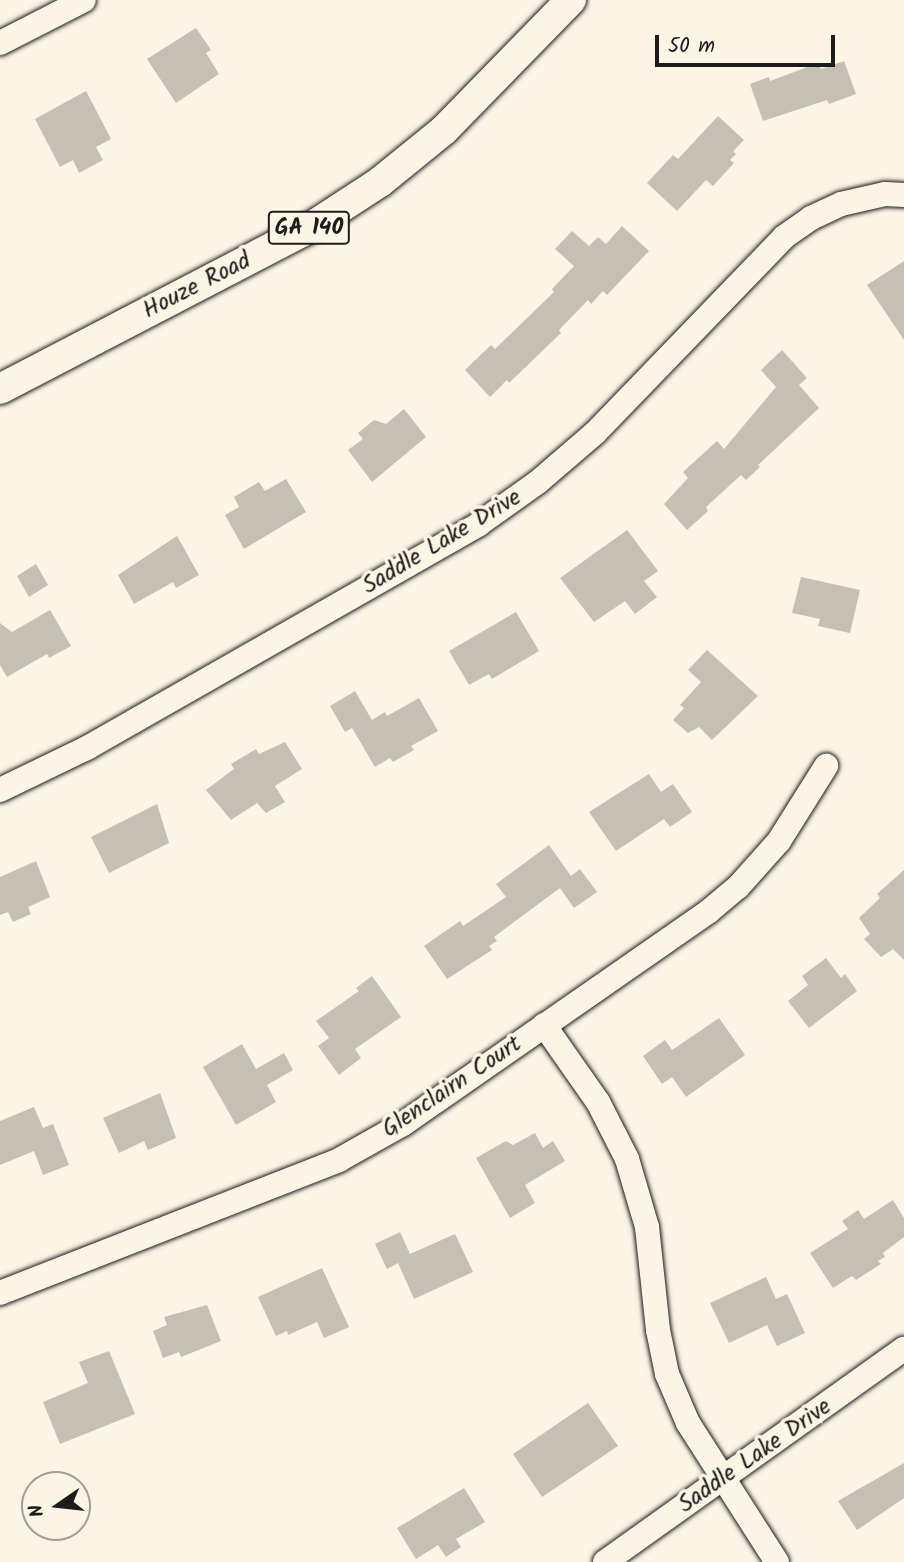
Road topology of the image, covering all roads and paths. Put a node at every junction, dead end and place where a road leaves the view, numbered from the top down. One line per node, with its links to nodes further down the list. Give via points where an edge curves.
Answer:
1 (84, 0): 3 (street)
2 (571, 0): 5 (main road, Houze Road / GA 140, via 444,130 380,182 308,229)
3 (0, 43)
4 (904, 195): 7 (street, Saddle Lake Drive, via 885,194 841,204 784,237 595,433 479,524 87,748)
5 (0, 389)
6 (826, 766): 8 (street, Glenclairn Court, via 779,841 738,887)
7 (0, 790)
8 (544, 1025): 9 (street, Glenclairn Court, via 402,1124 339,1160); 11 (street, via 598,1102 627,1159 648,1227 667,1374 688,1423)
9 (0, 1293)
10 (904, 1349): 11 (street, Saddle Lake Drive)
11 (723, 1478): 12 (street, Saddle Lake Drive); 13 (street)
12 (605, 1562)
13 (777, 1562)

